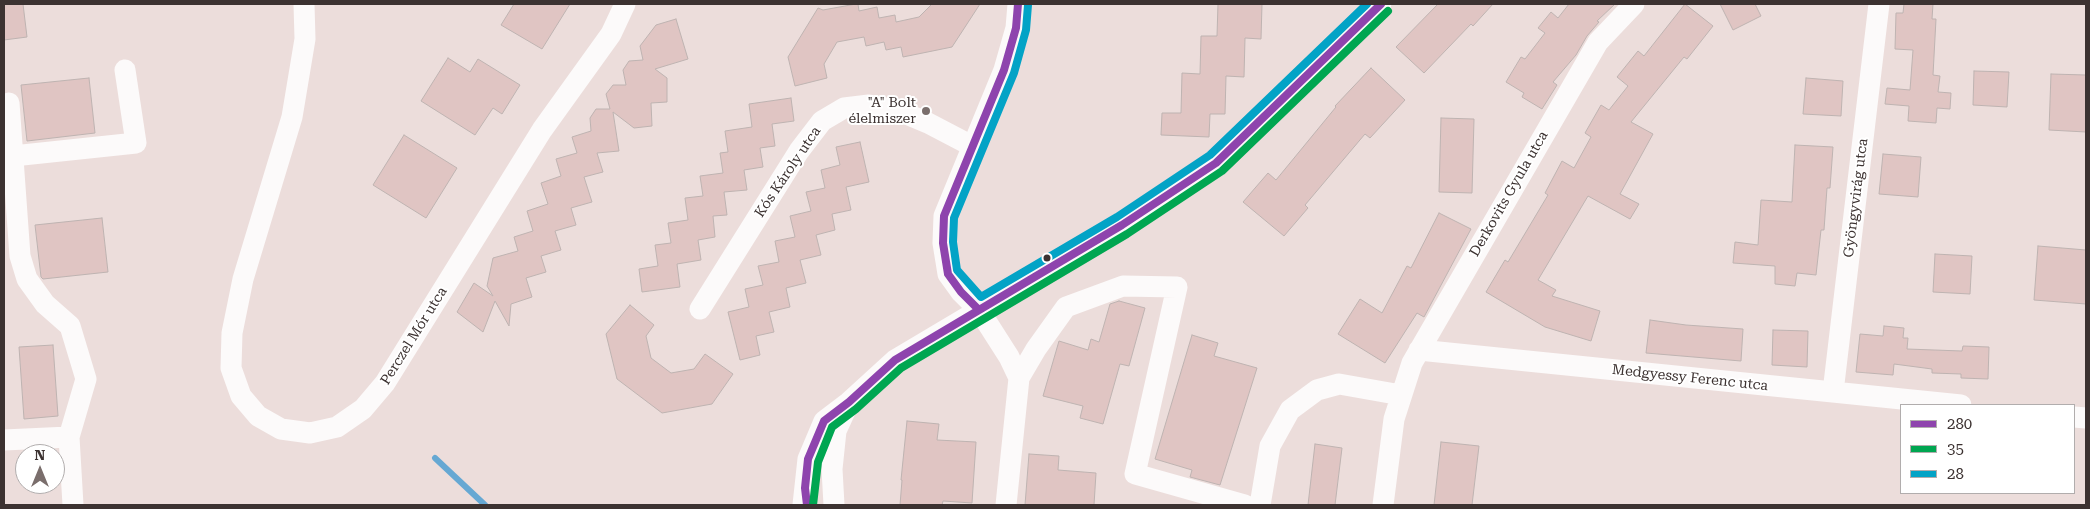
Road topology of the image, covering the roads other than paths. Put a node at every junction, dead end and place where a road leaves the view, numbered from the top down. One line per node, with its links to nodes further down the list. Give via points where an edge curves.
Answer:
1 (304, 4): 2 (street, Perczel Mór utca, via 305,38 292,117 243,279 232,333 230,368 241,396 258,416 281,429 310,433 337,426 363,409 385,383 542,130 611,34)
2 (625, 4)
3 (1018, 4): 9 (street, via 1016,28 1004,70)
4 (1634, 4): 13 (street, Derkovits Gyula utca, via 1598,42)
5 (1879, 4): 15 (street, Gyöngyvirág utca)
6 (1378, 5): 12 (street, via 1216,163)
7 (125, 70): 10 (street, via 136,143)
8 (9, 103): 10 (street)
9 (972, 146): 11 (street, Kós Károly utca, via 896,110 869,105 844,108 822,121 799,150); 12 (street, via 944,216 943,243 948,274)
10 (13, 156): 19 (street, via 20,256 27,279 45,304 70,326 86,379)
11 (700, 309)
12 (979, 310): 14 (street); 17 (street, via 895,360)
13 (1418, 350): 15 (street, Medgyessy Ferenc utca); 16 (street, Derkovits Gyula utca)
14 (1019, 378): 24 (street); 25 (street, via 1066,306 1123,286 1177,287 1136,474)
15 (1833, 392): 18 (street, Medgyessy Ferenc utca)
16 (1401, 395): 26 (street, via 1339,384 1317,390 1290,410 1270,446); 27 (street, Derkovits Gyula utca, via 1394,419)
17 (849, 402): 21 (street, via 824,421 808,459); 23 (street, via 836,431 832,470)
18 (1950, 404)
19 (69, 437): 20 (street); 22 (street)
20 (4, 440)
21 (805, 500)
22 (73, 505)
23 (834, 505)
24 (1006, 505)
25 (1245, 505)
26 (1260, 505)
27 (1383, 505)

